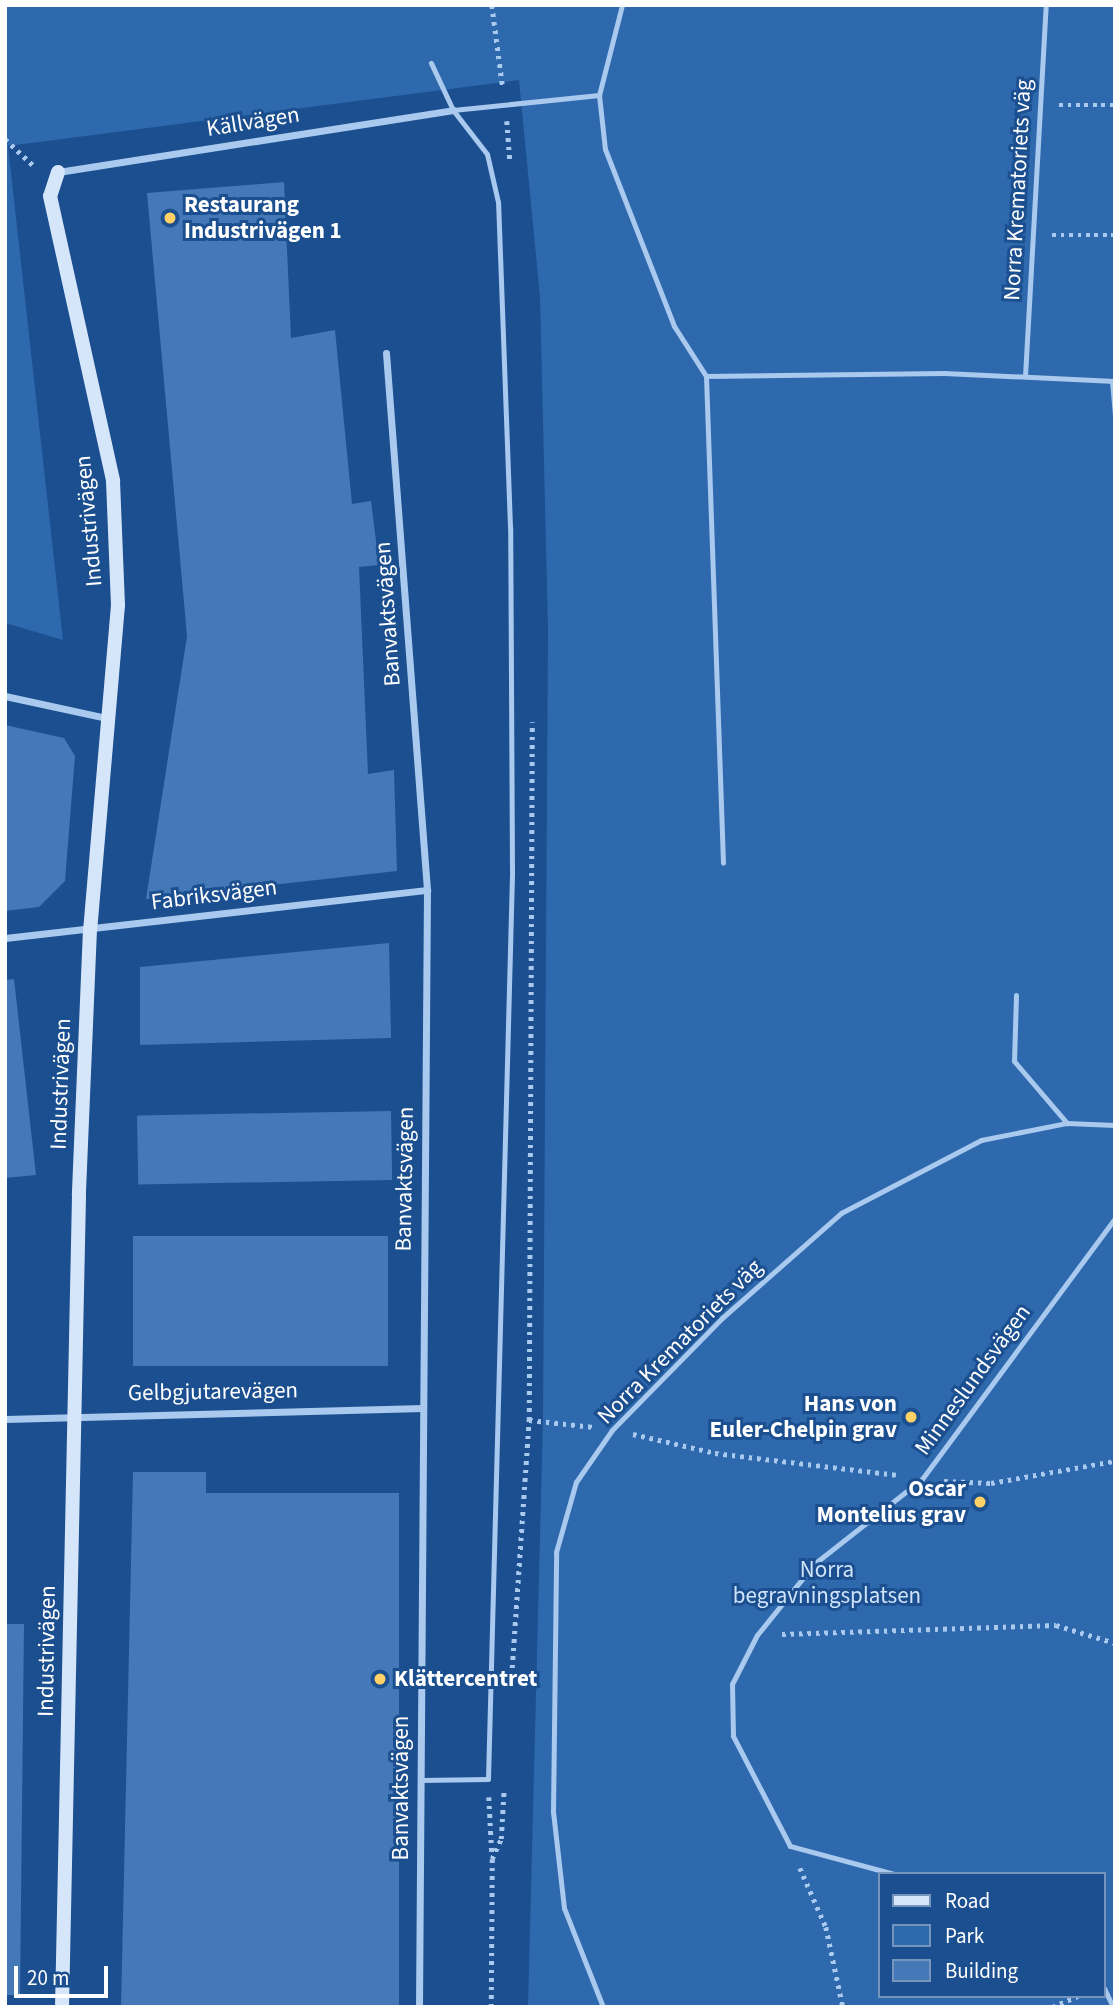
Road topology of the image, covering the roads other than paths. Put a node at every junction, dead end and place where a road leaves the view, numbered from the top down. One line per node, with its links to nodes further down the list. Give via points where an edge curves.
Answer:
1 (622, 5): 4 (lane)
2 (1046, 5): 9 (lane, Norra Krematoriets väg)
3 (431, 63): 5 (lane)
4 (599, 95): 5 (lane); 8 (lane, via 604,149 632,228 674,326)
5 (453, 110): 6 (street, Källvägen); 25 (lane, via 487,155 498,202 510,527 512,872 488,1780)
6 (56, 178): 13 (street, Industrivägen, via 56,230 113,481 118,605)
7 (386, 353): 15 (street, Banvaktsvägen)
8 (706, 376): 9 (lane); 14 (lane)
9 (1025, 376): 10 (lane)
10 (1113, 381): 11 (lane)
11 (1115, 417)
12 (5, 696): 13 (street)
13 (111, 719): 16 (street, Industrivägen)
14 (723, 863)
15 (427, 890): 16 (street, Fabriksvägen); 22 (street, Banvaktsvägen)
16 (90, 929): 17 (street, Fabriksvägen); 23 (street, Industrivägen)
17 (5, 938)
18 (1016, 995): 19 (lane, via 1014,1061)
19 (1067, 1123): 20 (lane, Norra Krematoriets väg); 29 (lane, Norra Krematoriets väg, via 981,1140 841,1213 723,1318 612,1430 576,1482 556,1552 553,1812 564,1908)
20 (1115, 1125)
21 (1115, 1218): 26 (lane, Minneslundsvägen, via 922,1479 814,1564 757,1635 732,1684 733,1736 790,1846)
22 (422, 1408): 23 (street, Gelbgjutarevägen); 25 (street, Banvaktsvägen)
23 (74, 1414): 24 (street, Gelbgjutarevägen); 27 (street, Industrivägen)
24 (5, 1419)
25 (421, 1780): 28 (street, Banvaktsvägen)
26 (887, 1872)
27 (62, 2007)
28 (419, 2007)
29 (603, 2007)

